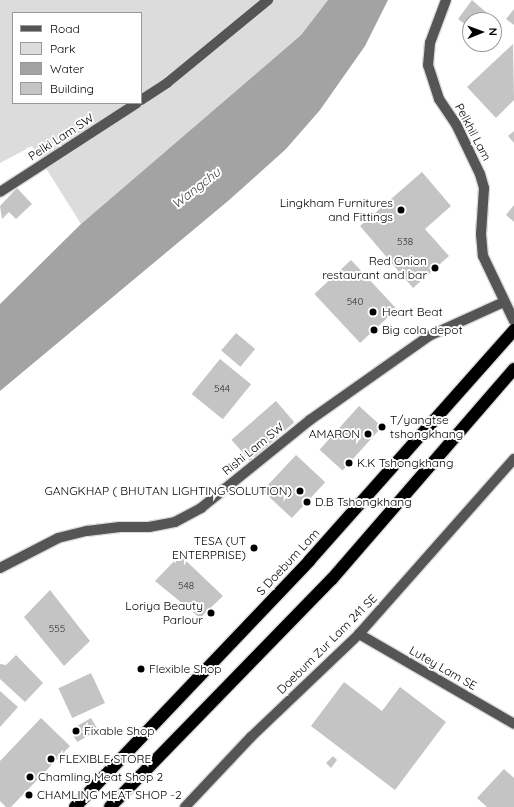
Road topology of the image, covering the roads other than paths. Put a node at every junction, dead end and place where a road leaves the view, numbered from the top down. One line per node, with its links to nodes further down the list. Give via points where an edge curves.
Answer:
1 (268, 0): 3 (street, via 167,84)
2 (446, 0): 6 (street, Pelkhil Lam, via 430,43 428,65 439,99 456,124 480,174 484,188 481,234 484,256)
3 (142, 99)
4 (135, 104): 5 (street, Pelki Lam SW)
5 (0, 192)
6 (504, 302): 7 (street, Pelkhil Lam); 11 (street, Rishi Lam SW, via 429,336 310,420 201,508 175,522 149,527 94,530 58,538)
7 (514, 321)
8 (514, 330): 14 (highway, S Doebum Lam, via 309,561)
9 (514, 369): 15 (highway, via 332,578)
10 (514, 459): 12 (street, Doebum Zur Lam 241 SE)
11 (0, 568)
12 (359, 634): 13 (street, Lutey Lam SE); 16 (street, Doebum Zur Lam 241 SE, via 251,738)
13 (514, 724)
14 (76, 807)
15 (110, 807)
16 (185, 807)

